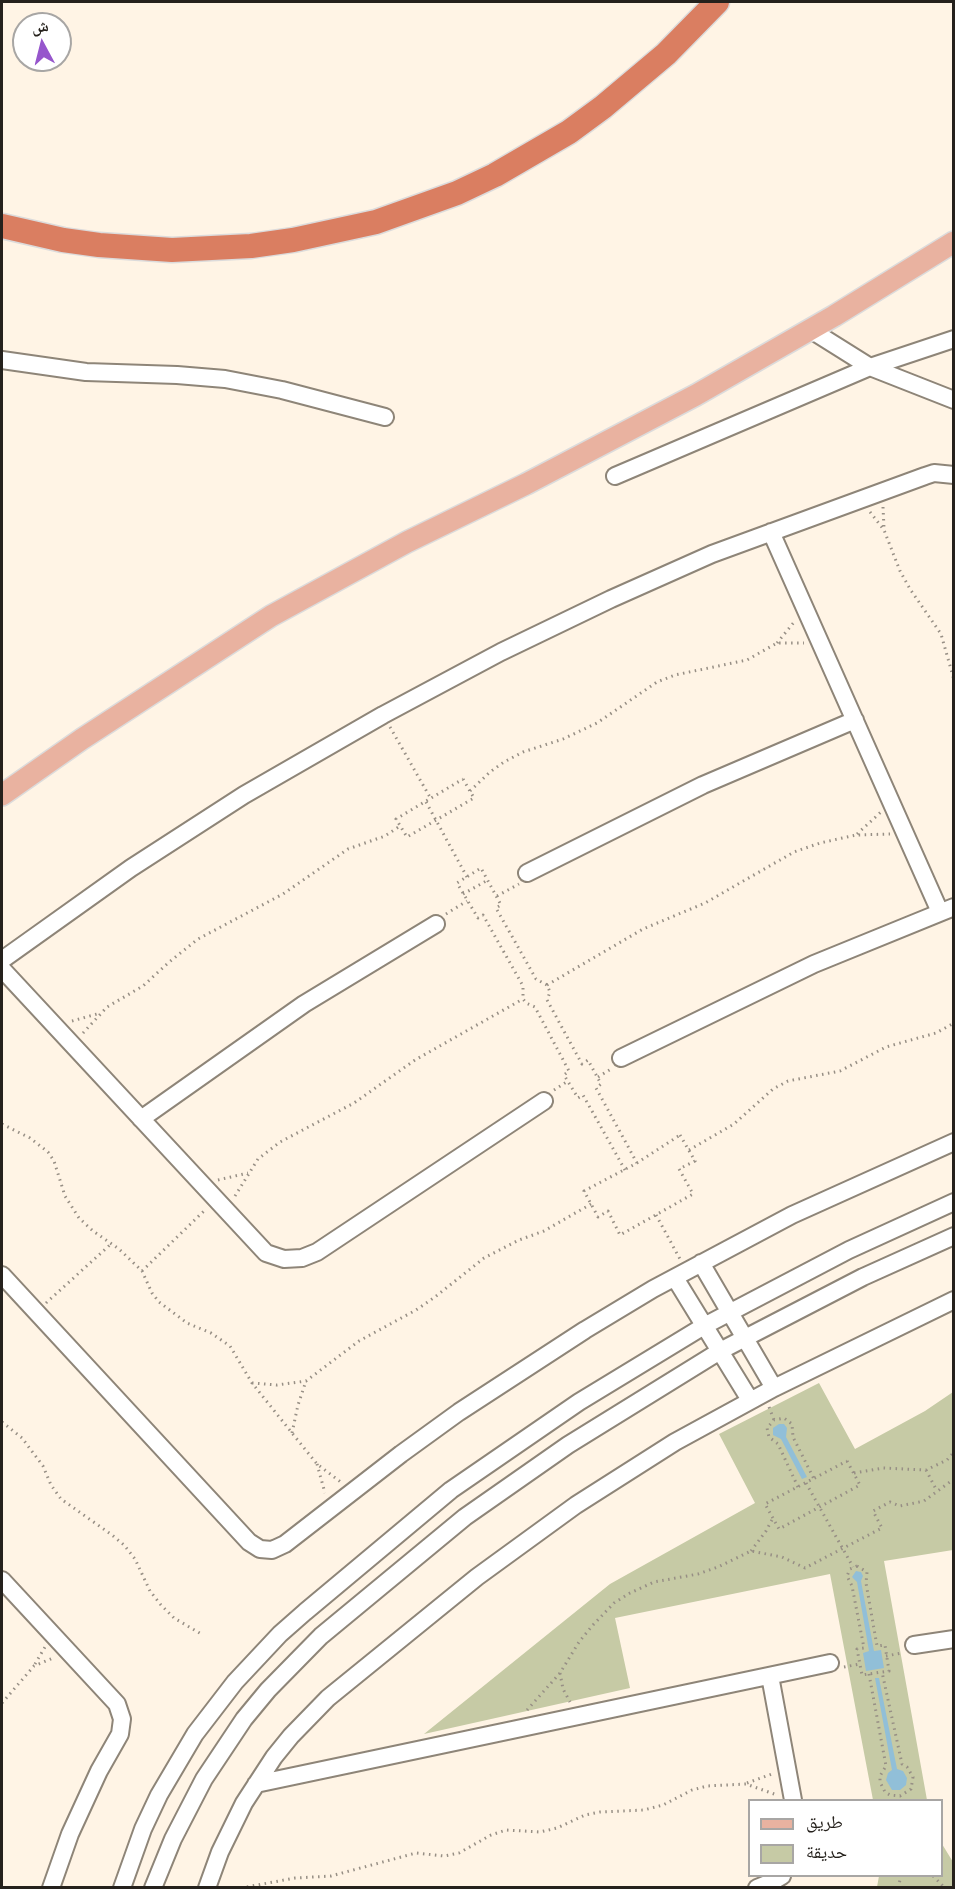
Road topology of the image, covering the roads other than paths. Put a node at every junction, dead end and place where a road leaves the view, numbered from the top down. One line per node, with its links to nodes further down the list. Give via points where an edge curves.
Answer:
1 (717, 2): 2 (highway, via 658,61 569,132 495,175 376,222 251,246 172,250 99,245)
2 (2, 226)
3 (954, 242): 4 (main road)
4 (811, 330): 7 (street); 14 (main road, via 632,430 407,542 271,616)
5 (954, 339): 7 (street)
6 (2, 360): 9 (street, via 86,372 225,379)
7 (870, 367): 8 (street); 10 (street)
8 (954, 400)
9 (386, 417)
10 (615, 476)
11 (954, 476): 12 (street, via 934,473)
12 (771, 532): 13 (street); 18 (street, via 611,599 383,715 187,831)
13 (855, 720): 15 (street, via 703,785); 16 (street, via 905,833)
14 (2, 795)
15 (527, 873)
16 (947, 909): 20 (street, via 814,964)
17 (436, 924): 22 (street, via 295,1010)
18 (2, 960)
19 (2, 969): 22 (street)
20 (621, 1058)
21 (544, 1101): 22 (street, via 310,1256 284,1259 266,1253)
22 (141, 1119)
23 (954, 1142): 26 (street, via 792,1215)
24 (954, 1202): 29 (street, via 849,1250)
25 (954, 1236): 31 (street, via 863,1277)
26 (688, 1270): 27 (street, via 519,1372 411,1447 279,1548 266,1550 254,1546); 29 (street); 30 (street)
27 (2, 1275)
28 (954, 1300): 33 (street)
29 (730, 1312): 30 (street); 31 (street)
30 (704, 1326): 32 (street); 44 (street, via 579,1402 451,1490 280,1634 235,1682 189,1744 143,1829)
31 (745, 1338): 32 (street); 33 (street)
32 (720, 1351): 34 (street); 45 (street, via 620,1411 508,1486 314,1643 268,1690 222,1750 188,1808)
33 (774, 1388): 34 (street)
34 (750, 1400): 40 (street, via 628,1471 477,1577 328,1698 291,1736)
35 (2, 1580): 43 (street, via 117,1704 122,1719 120,1734 69,1834)
36 (954, 1639): 37 (street)
37 (914, 1645)
38 (830, 1663): 39 (street)
39 (770, 1676): 40 (street); 41 (street)
40 (256, 1784): 46 (street, via 231,1827)
41 (793, 1799)
42 (779, 1877): 47 (street)
43 (51, 1887)
44 (122, 1887)
45 (153, 1887)
46 (207, 1887)
47 (757, 1887)

